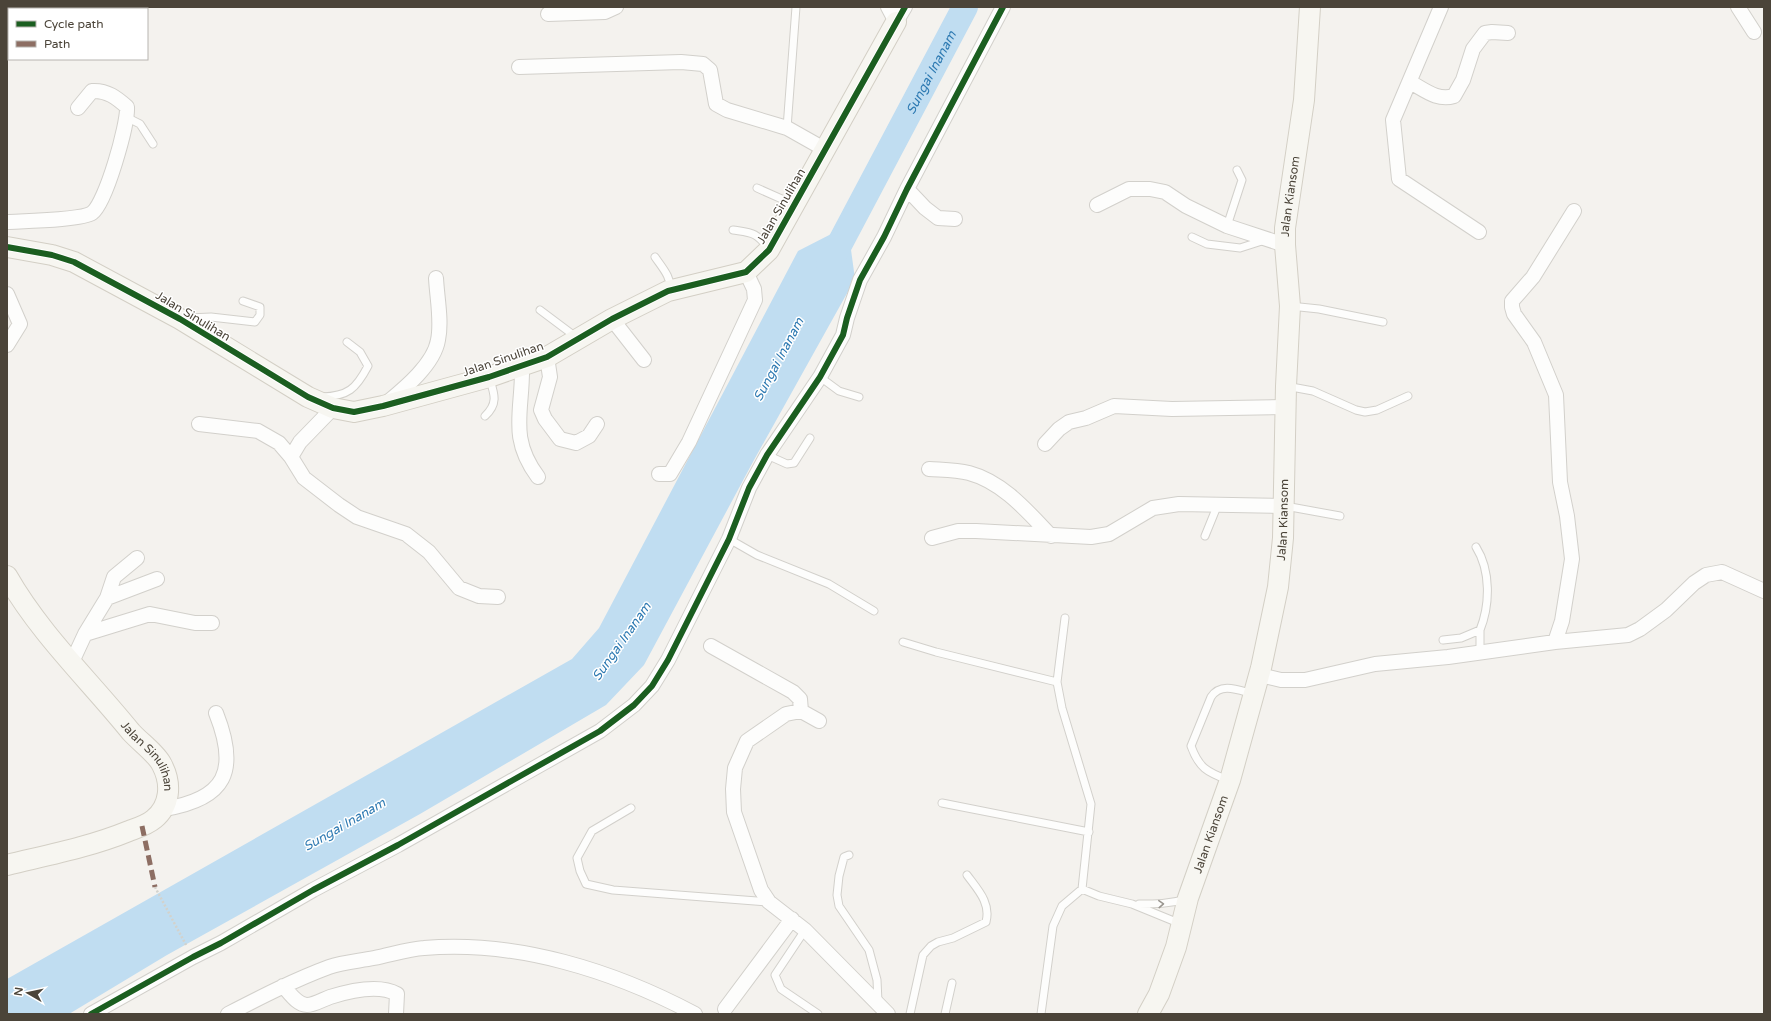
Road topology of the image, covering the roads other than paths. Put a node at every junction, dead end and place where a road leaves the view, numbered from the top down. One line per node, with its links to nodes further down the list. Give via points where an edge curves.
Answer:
1 (616, 7): 8 (street, via 605,12)
2 (796, 7): 15 (lane)
3 (1003, 7): 20 (street)
4 (1310, 7): 30 (street, Jalan Kiansom, via 1304,100 1285,228)
5 (1441, 7): 12 (street)
6 (1738, 7): 9 (street)
7 (896, 12): 17 (street, Jalan Sinulihan)
8 (548, 14)
9 (1754, 32)
10 (1508, 33): 12 (street, via 1485,33 1473,49 1464,80 1454,96 1437,97)
11 (519, 67): 15 (street, via 680,62 704,64 710,70 716,104 727,110)
12 (1410, 82): 28 (street, via 1393,120 1399,180)
13 (78, 108): 14 (street, via 92,91 102,90 127,107)
14 (128, 118): 16 (lane, via 140,124); 25 (street, via 104,194 92,213 78,217)
15 (787, 128): 17 (street)
16 (153, 144)
17 (826, 150): 21 (street, Jalan Sinulihan)
18 (1237, 170): 26 (lane, via 1242,180)
19 (757, 188): 21 (lane)
20 (907, 188): 24 (street, via 938,218); 51 (street, via 860,280 843,335)
21 (795, 205): 32 (street, Jalan Sinulihan)
22 (1097, 205): 26 (street, via 1129,188 1150,189 1165,192 1186,206)
23 (1574, 211): 90 (street, via 1533,276 1512,302 1514,314 1534,342 1556,395 1560,482 1572,559 1562,621)
24 (955, 219)
25 (7, 222)
26 (1227, 226): 30 (street)
27 (732, 230): 32 (lane, via 759,236)
28 (1479, 232)
29 (1192, 237): 30 (lane, via 1207,244 1240,248)
30 (1277, 242): 39 (street, Jalan Kiansom)
31 (7, 247): 41 (street, Jalan Sinulihan, via 74,262)
32 (769, 250): 34 (street, Jalan Sinulihan)
33 (655, 258): 36 (lane, via 666,274 670,285)
34 (746, 272): 36 (street, Jalan Sinulihan); 67 (street, via 754,289 755,300 689,442 670,474)
35 (436, 278): 56 (street, via 438,341 415,380)
36 (668, 291): 42 (street, Jalan Sinulihan)
37 (7, 294): 46 (street, via 20,324)
38 (243, 301): 41 (lane, via 260,307 260,315 255,322 211,317)
39 (1290, 306): 43 (lane); 52 (street, Jalan Kiansom)
40 (540, 310): 44 (lane)
41 (180, 319): 54 (street, Jalan Sinulihan)
42 (612, 319): 44 (street, Jalan Sinulihan); 48 (street)
43 (1383, 322)
44 (577, 339): 47 (street, Jalan Sinulihan)
45 (347, 342): 54 (lane, via 360,352 368,366 359,384 338,396)
46 (7, 345)
47 (547, 357): 49 (street, Jalan Sinulihan); 61 (street, via 550,378 541,410 545,419 560,439 576,443 589,436)
48 (644, 360)
49 (522, 366): 50 (street, Jalan Sinulihan); 68 (street, via 518,430 521,447)
50 (489, 377): 56 (street, Jalan Sinulihan); 59 (lane, via 495,395 492,409)
51 (820, 377): 55 (lane, via 839,391); 64 (street)
52 (1286, 386): 53 (lane, via 1313,391 1365,412 1377,410); 57 (street, Jalan Kiansom)
53 (1408, 396)
54 (308, 397): 58 (street, Jalan Sinulihan)
55 (859, 397)
56 (383, 406): 58 (street, Jalan Sinulihan, via 354,412)
57 (1286, 407): 63 (street, via 1172,409 1114,406 1069,422 1059,428); 70 (street, Jalan Kiansom)
58 (333, 408): 65 (street, via 300,442)
59 (485, 416)
60 (199, 424): 65 (street, via 258,431 279,443)
61 (597, 424)
62 (810, 438): 64 (lane, via 794,463 787,464)
63 (1045, 444)
64 (767, 455): 75 (street, via 749,488)
65 (292, 457): 81 (street, via 304,478 339,505 357,517 406,534 429,552 459,588 478,596)
66 (929, 469): 72 (street, via 970,474 991,483 1020,503)
67 (659, 474)
68 (538, 477)
69 (1218, 504): 70 (street); 72 (street, via 1179,504 1153,508 1109,534 1091,537); 73 (lane)
70 (1284, 506): 71 (lane); 94 (street, Jalan Kiansom, via 1278,587)
71 (1340, 516)
72 (1051, 536): 74 (street, via 958,531)
73 (1206, 536)
74 (932, 538)
75 (729, 539): 83 (lane, via 763,558 829,584); 119 (street, via 668,660 652,686 634,705 600,731)
76 (1476, 547): 86 (lane, via 1480,554 1488,595 1485,618)
77 (137, 558): 82 (street, via 114,577)
78 (7, 576): 93 (street, Jalan Sinulihan, via 18,595)
79 (157, 579): 82 (street)
80 (1764, 591): 90 (street, via 1722,572 1706,575 1666,610 1628,635)
81 (498, 597)
82 (107, 598): 87 (street)
83 (874, 611)
84 (1065, 618): 95 (lane)
85 (212, 623): 87 (street, via 195,623 150,614)
86 (1480, 630): 88 (lane, via 1461,638); 92 (lane)
87 (85, 634): 93 (street)
88 (1443, 640)
89 (903, 642): 95 (lane)
90 (1555, 642): 92 (street)
91 (711, 646): 97 (street, via 793,692 800,699)
92 (1480, 653): 94 (street, via 1375,664 1305,680 1281,680)
93 (72, 662): 103 (street, Jalan Sinulihan, via 162,764 169,789)
94 (1260, 675): 96 (street, Jalan Kiansom)
95 (1057, 682): 104 (lane, via 1062,708 1091,804)
96 (1254, 694): 100 (street, Jalan Kiansom); 100 (lane, via 1227,687 1216,690 1191,746 1196,760 1203,769)
97 (801, 711): 99 (street); 110 (street, via 786,714 747,741 734,774 734,812 761,890)
98 (216, 713): 103 (street, via 222,727 227,756 226,770 216,790 198,801)
99 (819, 721)
100 (1230, 780): 109 (street, Jalan Kiansom)
101 (942, 803): 104 (lane)
102 (631, 808): 110 (lane, via 592,831 577,858 586,884 614,890)
103 (164, 810): 106 (street, Jalan Sinulihan, via 153,820 113,838)
104 (1089, 832): 108 (lane)
105 (849, 855): 118 (lane, via 841,862 837,894 839,906 868,950)
106 (7, 865)
107 (967, 875): 124 (lane, via 984,898 988,914 986,922 938,942 923,955)
108 (1082, 889): 111 (lane); 126 (lane, via 1062,906 1053,926)
109 (1188, 898): 111 (lane, one-way to 109, via 1174,903); 113 (street, Jalan Kiansom)
110 (769, 902): 112 (street)
111 (1132, 904): 113 (lane)
112 (792, 919): 114 (street); 117 (street)
113 (1182, 924): 127 (street, Jalan Kiansom, via 1159,994)
114 (805, 930): 118 (street); 123 (lane, via 775,976 781,990)
115 (952, 984): 125 (lane)
116 (283, 986): 120 (street); 121 (street, via 299,1002 307,1005 333,996 376,988 390,990 396,994); 122 (street, via 331,967 423,948 457,947 525,954 556,961 628,984)
117 (725, 1009)
118 (883, 1009)
119 (91, 1014)
120 (228, 1014)
121 (396, 1014)
122 (694, 1014)
123 (818, 1014)
124 (910, 1014)
125 (945, 1014)
126 (1041, 1014)
127 (1148, 1014)

